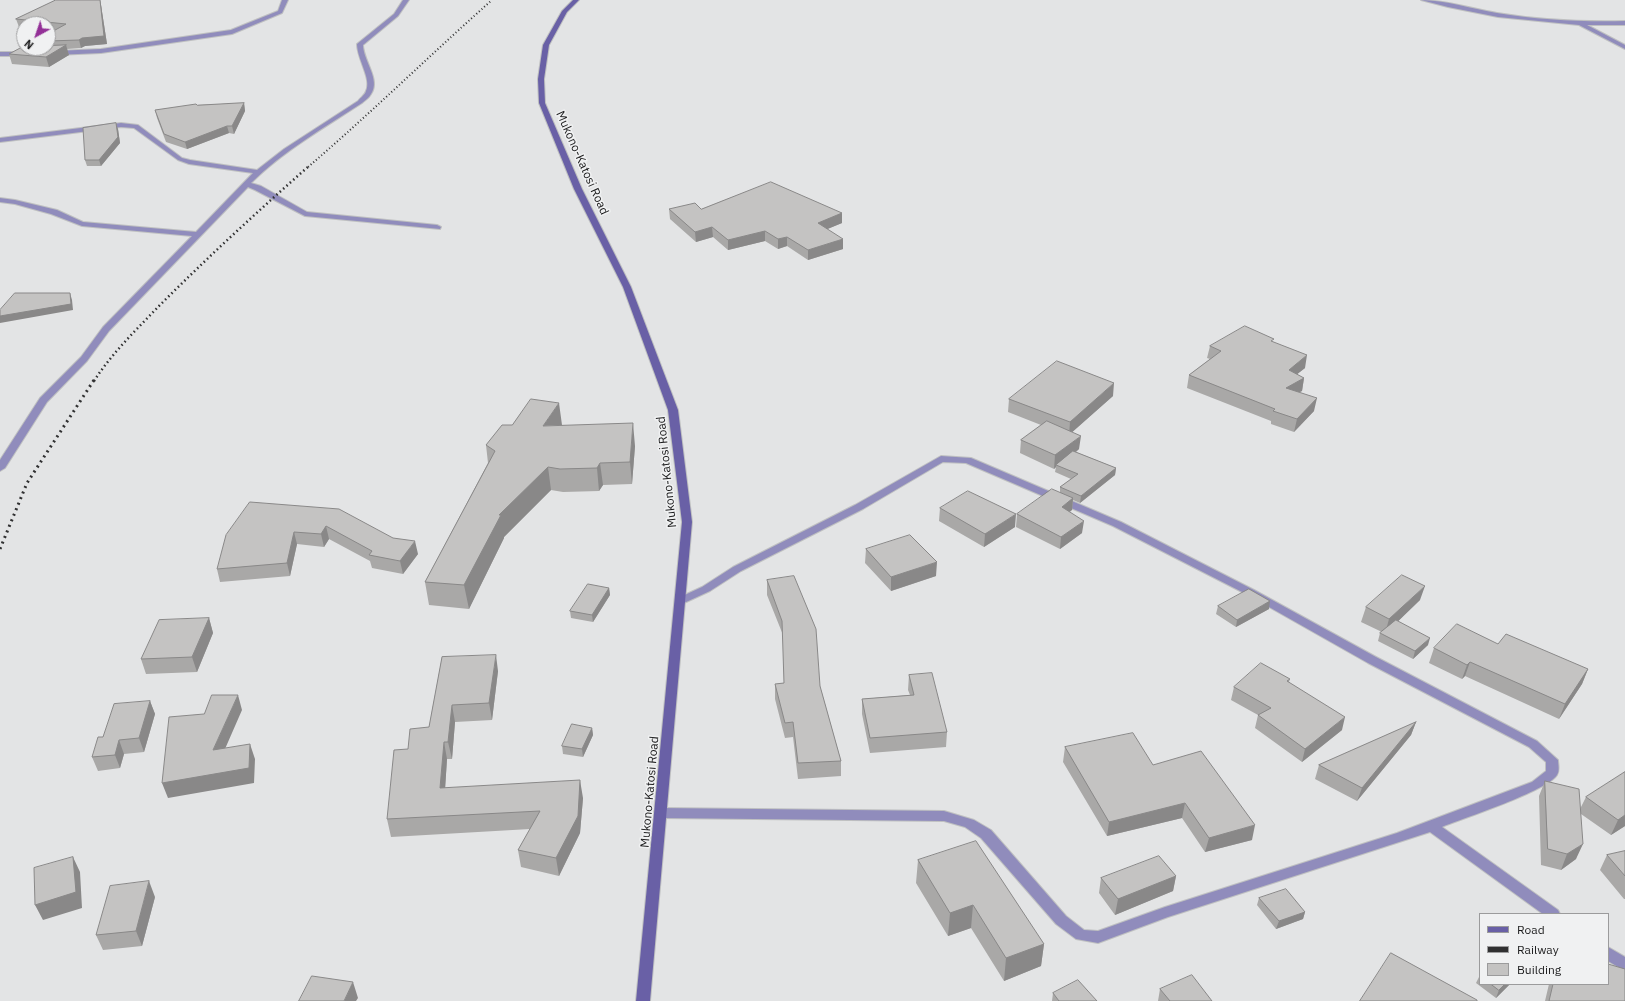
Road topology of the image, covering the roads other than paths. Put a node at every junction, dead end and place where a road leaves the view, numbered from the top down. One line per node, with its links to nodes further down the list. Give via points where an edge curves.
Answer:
1 (285, 0): 9 (street, via 280,12 232,32 101,51)
2 (406, 0): 12 (street, via 396,14 360,44 358,51 371,83 369,92 360,102 286,150)
3 (576, 0): 18 (main road, Mukono-Katosi Road, via 565,11 546,45 541,79 542,103 578,189 627,287 673,410 687,522)
4 (1424, 0): 6 (street, via 1486,13)
5 (1625, 22): 6 (street)
6 (1579, 23): 7 (street)
7 (1625, 47)
8 (16, 53): 10 (street)
9 (56, 53)
10 (0, 54)
11 (0, 140): 12 (street, via 121,125 136,126 180,159)
12 (258, 172): 13 (street)
13 (246, 184): 15 (street, via 305,214); 16 (street)
14 (0, 200): 16 (street, via 54,212 82,224)
15 (437, 227)
16 (198, 234): 17 (street, via 106,329 84,359 43,400)
17 (1, 464)
18 (680, 601): 19 (main road, Mukono-Katosi Road); 20 (street, via 859,507 941,459 968,460 1117,524 1250,592 1372,660 1533,744 1552,760 1552,773 1536,785)
19 (661, 813): 20 (street, via 944,816 969,823 986,834 1061,920 1081,935 1098,938 1165,913); 24 (main road, Mukono-Katosi Road)
20 (1431, 826): 21 (street)
21 (1552, 913)
22 (1609, 954): 23 (street)
23 (1625, 965)
24 (643, 1001)

